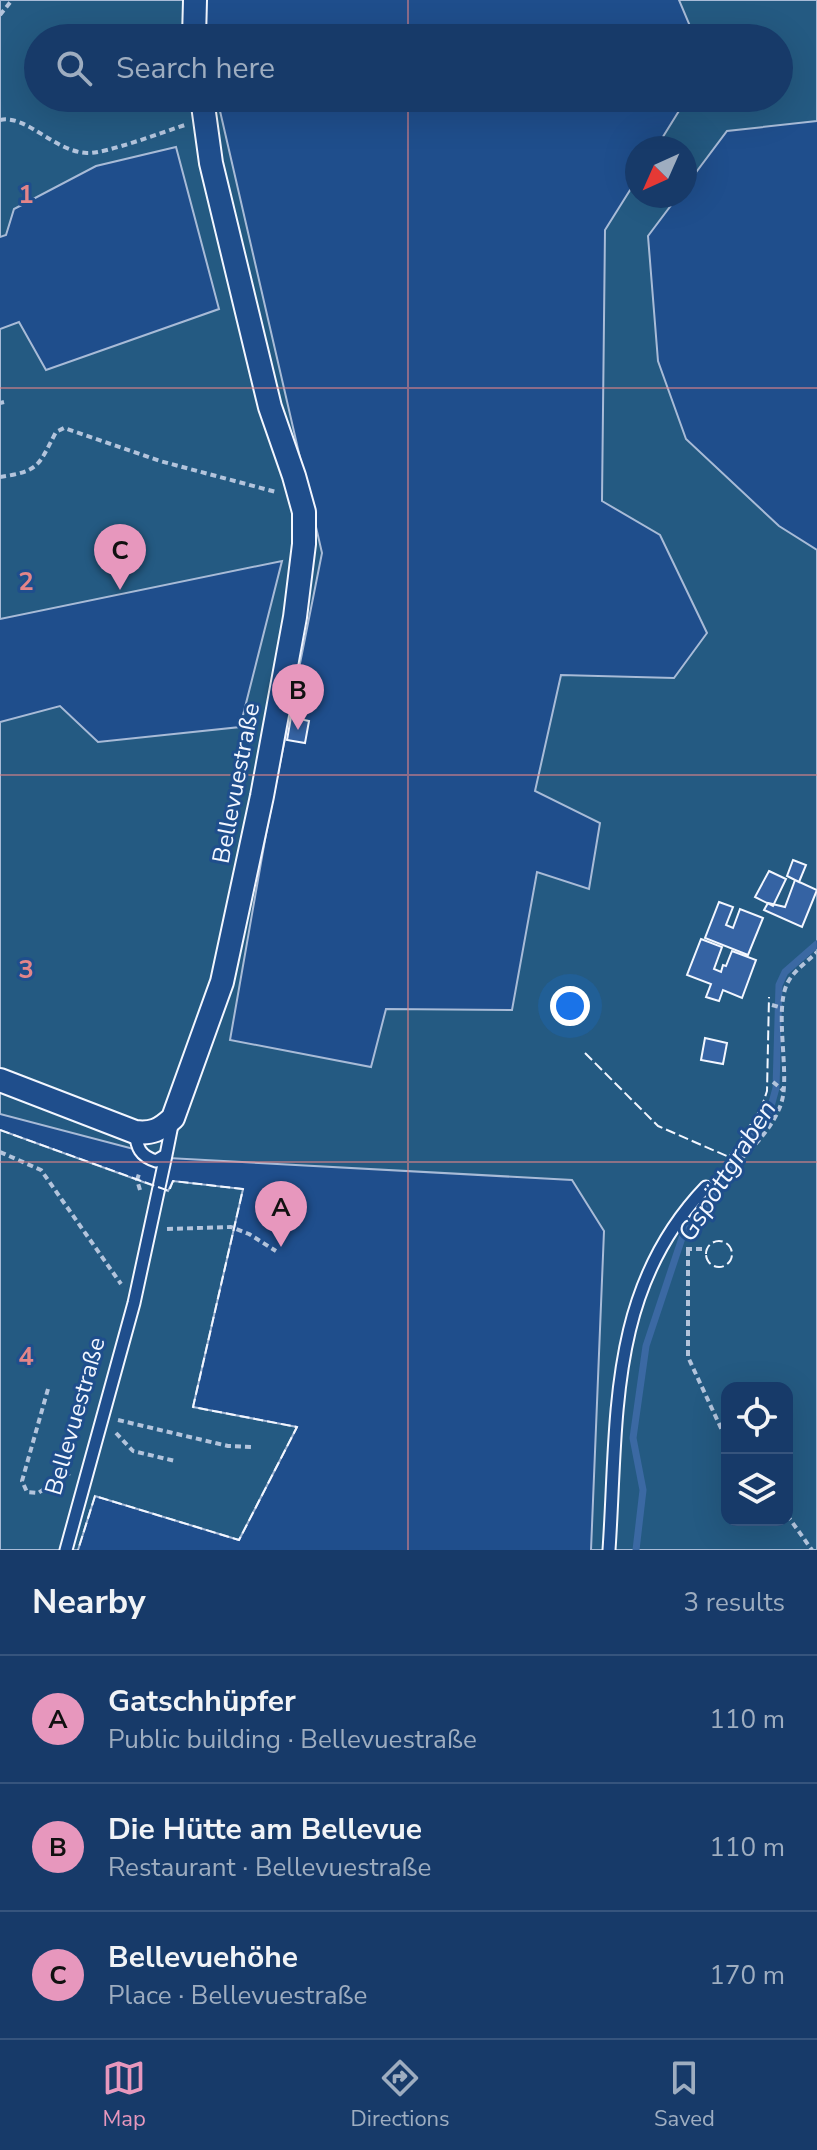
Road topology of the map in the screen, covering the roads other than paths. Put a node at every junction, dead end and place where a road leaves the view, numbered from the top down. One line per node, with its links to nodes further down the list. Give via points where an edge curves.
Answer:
1 (195, 0): 2 (street)
2 (194, 24)
3 (204, 112): 5 (street, Bellevuestraße, via 211,163 270,407 304,512 301,581 262,796 225,966)
4 (0, 1080): 6 (street)
5 (173, 1118): 6 (street); 7 (lane, Bellevuestraße)
6 (142, 1133): 7 (lane, via 137,1147 145,1158 156,1161)
7 (166, 1155): 9 (lane, Bellevuestraße, via 134,1303)
8 (706, 1187): 10 (lane, via 666,1238 640,1292 628,1335 618,1393)
9 (66, 1550)
10 (609, 1550)

